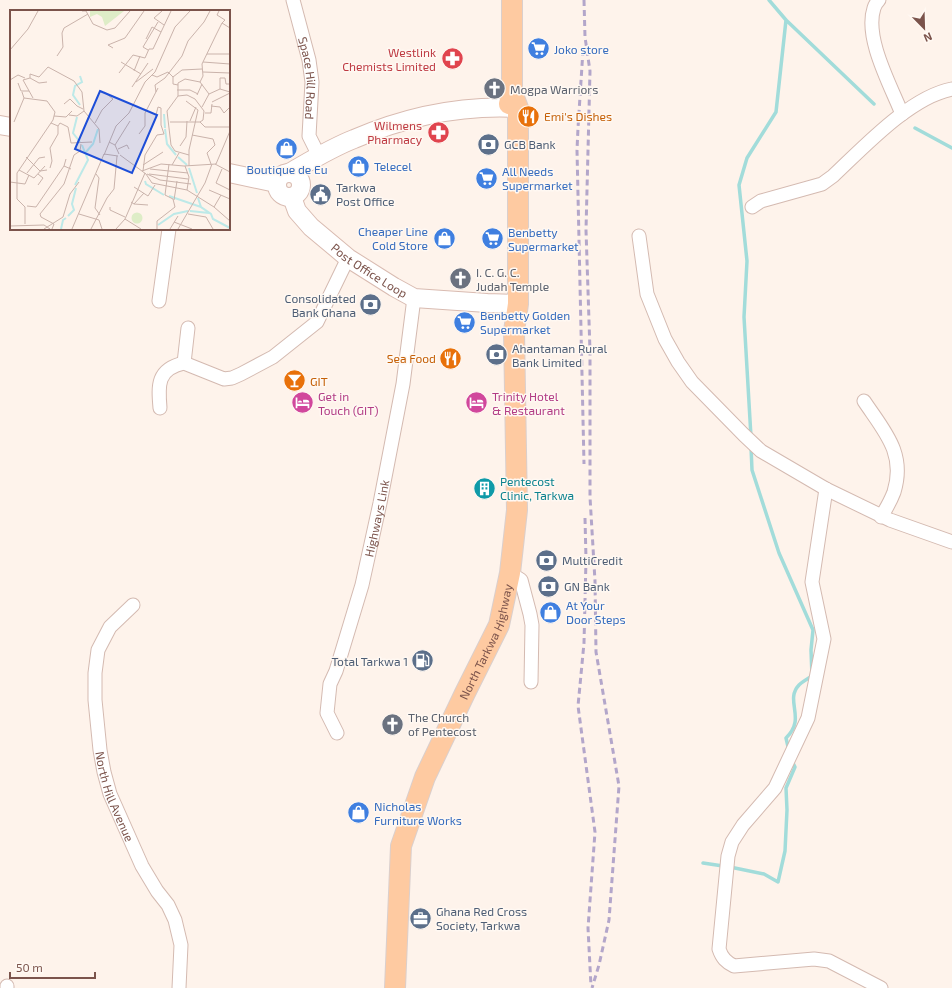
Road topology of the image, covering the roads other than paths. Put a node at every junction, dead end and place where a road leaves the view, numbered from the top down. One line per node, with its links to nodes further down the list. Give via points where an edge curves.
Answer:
1 (293, 0): 9 (street, Space Hill Road, via 309,60 312,82 309,136)
2 (512, 0): 5 (main road, North Tarkwa Highway)
3 (878, 0): 6 (street, via 874,8 872,26 876,53)
4 (952, 90): 6 (street, via 928,97)
5 (513, 102): 9 (street, via 424,116 372,131); 18 (main road, North Tarkwa Highway)
6 (902, 114): 12 (street, via 822,184 761,201)
7 (0, 125): 8 (street)
8 (10, 127)
9 (318, 156): 11 (street)
10 (230, 173): 11 (street)
11 (283, 178): 15 (street, Post Office Loop, via 297,176 301,184 299,192 292,197 297,211 311,227)
12 (752, 207)
13 (169, 230): 17 (street)
14 (639, 236): 23 (street, via 647,294 656,319 665,340 692,382 761,451)
15 (348, 258): 16 (street, Post Office Loop); 20 (street, via 317,322 273,357 241,374 224,379)
16 (414, 298): 18 (street, Post Office Loop); 29 (street, Highways Link, via 403,384 380,503 362,585 330,684 327,713)
17 (159, 301)
18 (514, 304): 26 (main road, North Tarkwa Highway, via 517,510)
19 (188, 328): 20 (street)
20 (184, 363): 22 (street, via 168,370 160,379)
21 (864, 401): 24 (street, via 896,453 897,480 894,493)
22 (160, 408)
23 (826, 489): 24 (street); 32 (street, via 812,582 824,639 808,718 775,788 742,825 732,842 728,856 719,949 727,962 734,966 814,959 829,961)
24 (881, 517): 25 (street)
25 (952, 542)
26 (510, 573): 28 (street, via 521,580 530,614); 31 (main road, North Tarkwa Highway, via 499,625 425,777 401,846)
27 (133, 605): 30 (street, North Hill Avenue, via 110,627 98,650 95,700 100,750 110,794 142,866 175,920 181,945)
28 (530, 682)
29 (337, 733)
30 (179, 988)
31 (395, 988)
32 (881, 988)

